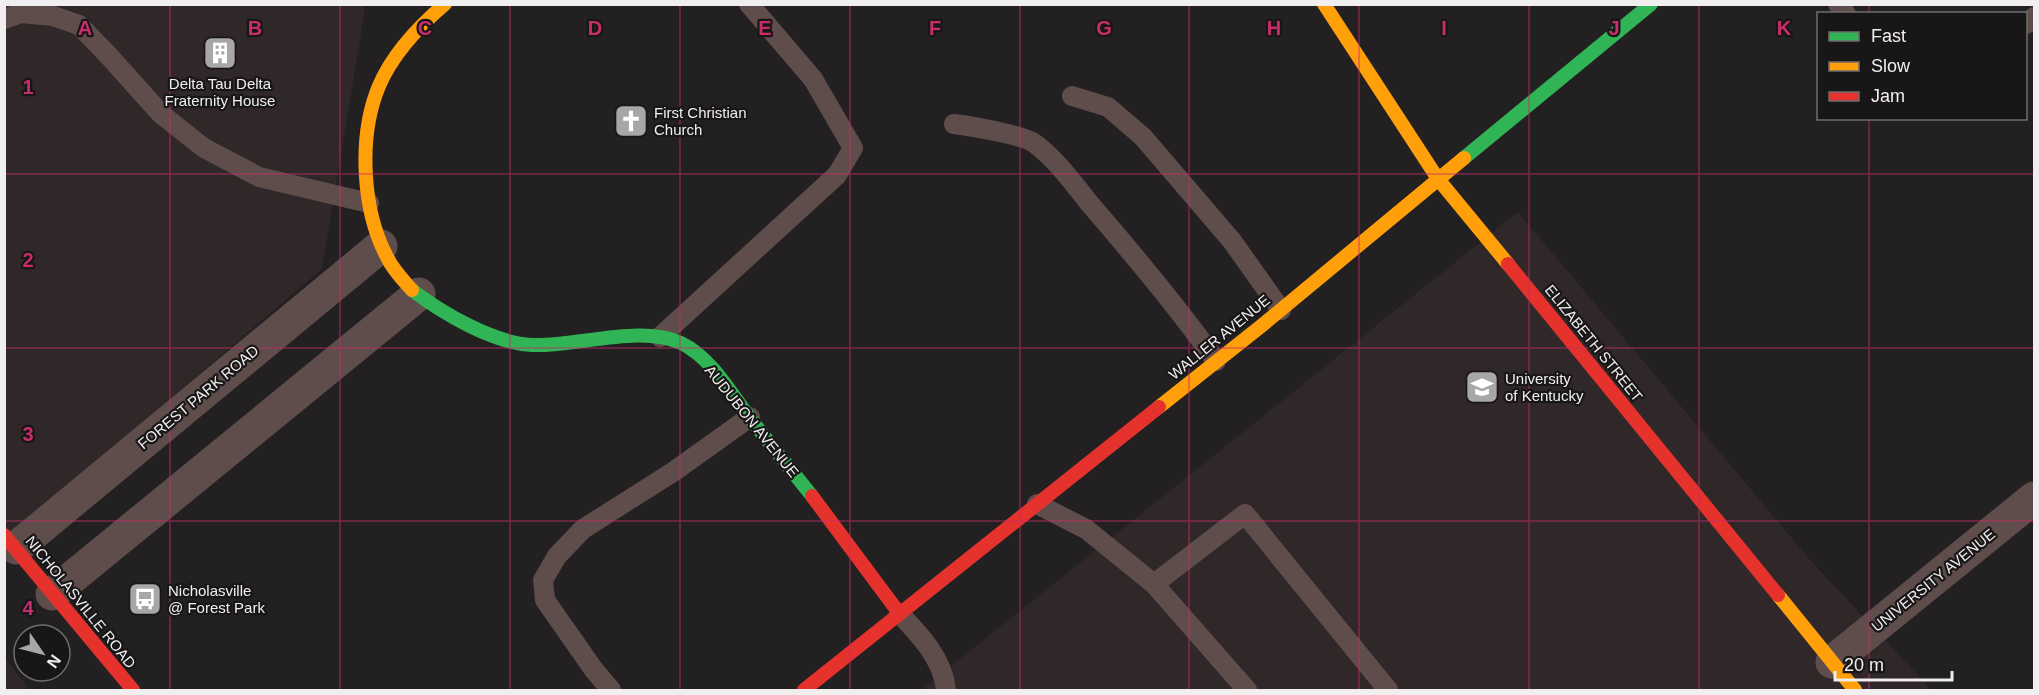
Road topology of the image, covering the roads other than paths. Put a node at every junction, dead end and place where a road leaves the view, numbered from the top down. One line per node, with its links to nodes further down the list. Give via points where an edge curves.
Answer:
1 (749, 4): 13 (lane, via 813,79 853,148 837,175)
2 (1324, 4): 8 (street, ELIZABETH STREET)
3 (1639, 8): 8 (street, WALLER AVENUE)
4 (428, 10): 9 (street, AUDUBON AVENUE, via 394,58 374,100 367,135)
5 (5, 18): 9 (lane, via 21,13 53,16 79,25 161,114 204,148 259,177)
6 (1072, 96): 12 (lane, via 1108,107 1143,136 1232,241)
7 (954, 124): 14 (lane, via 1033,142 1137,258)
8 (1438, 179): 12 (street, WALLER AVENUE); 22 (street, ELIZABETH STREET)
9 (369, 203): 10 (street, AUDUBON AVENUE)
10 (381, 246): 11 (street, AUDUBON AVENUE, via 403,281); 18 (street, FOREST PARK ROAD)
11 (419, 294): 13 (street, AUDUBON AVENUE, via 504,341 531,345); 20 (street)
12 (1281, 310): 14 (street, WALLER AVENUE)
13 (660, 337): 15 (street, AUDUBON AVENUE, via 679,342 696,353)
14 (1216, 361): 17 (street, WALLER AVENUE)
15 (750, 417): 21 (street, AUDUBON AVENUE); 23 (lane, via 583,529 557,556 543,580 545,600)
16 (2034, 498): 22 (street, UNIVERSITY AVENUE)
17 (1037, 504): 19 (lane, via 1086,529); 21 (street, WALLER AVENUE)
18 (10, 542): 20 (street, NICHOLASVILLE ROAD)
19 (1154, 584): 27 (lane); 28 (lane, via 1245,514)
20 (52, 594): 24 (street, NICHOLASVILLE ROAD)
21 (899, 613): 25 (street, WALLER AVENUE); 26 (lane, via 927,643 945,676)
22 (1832, 662): 29 (street, ELIZABETH STREET)
23 (608, 689)
24 (133, 690)
25 (804, 690)
26 (946, 690)
27 (1247, 690)
28 (1388, 690)
29 (1855, 690)

